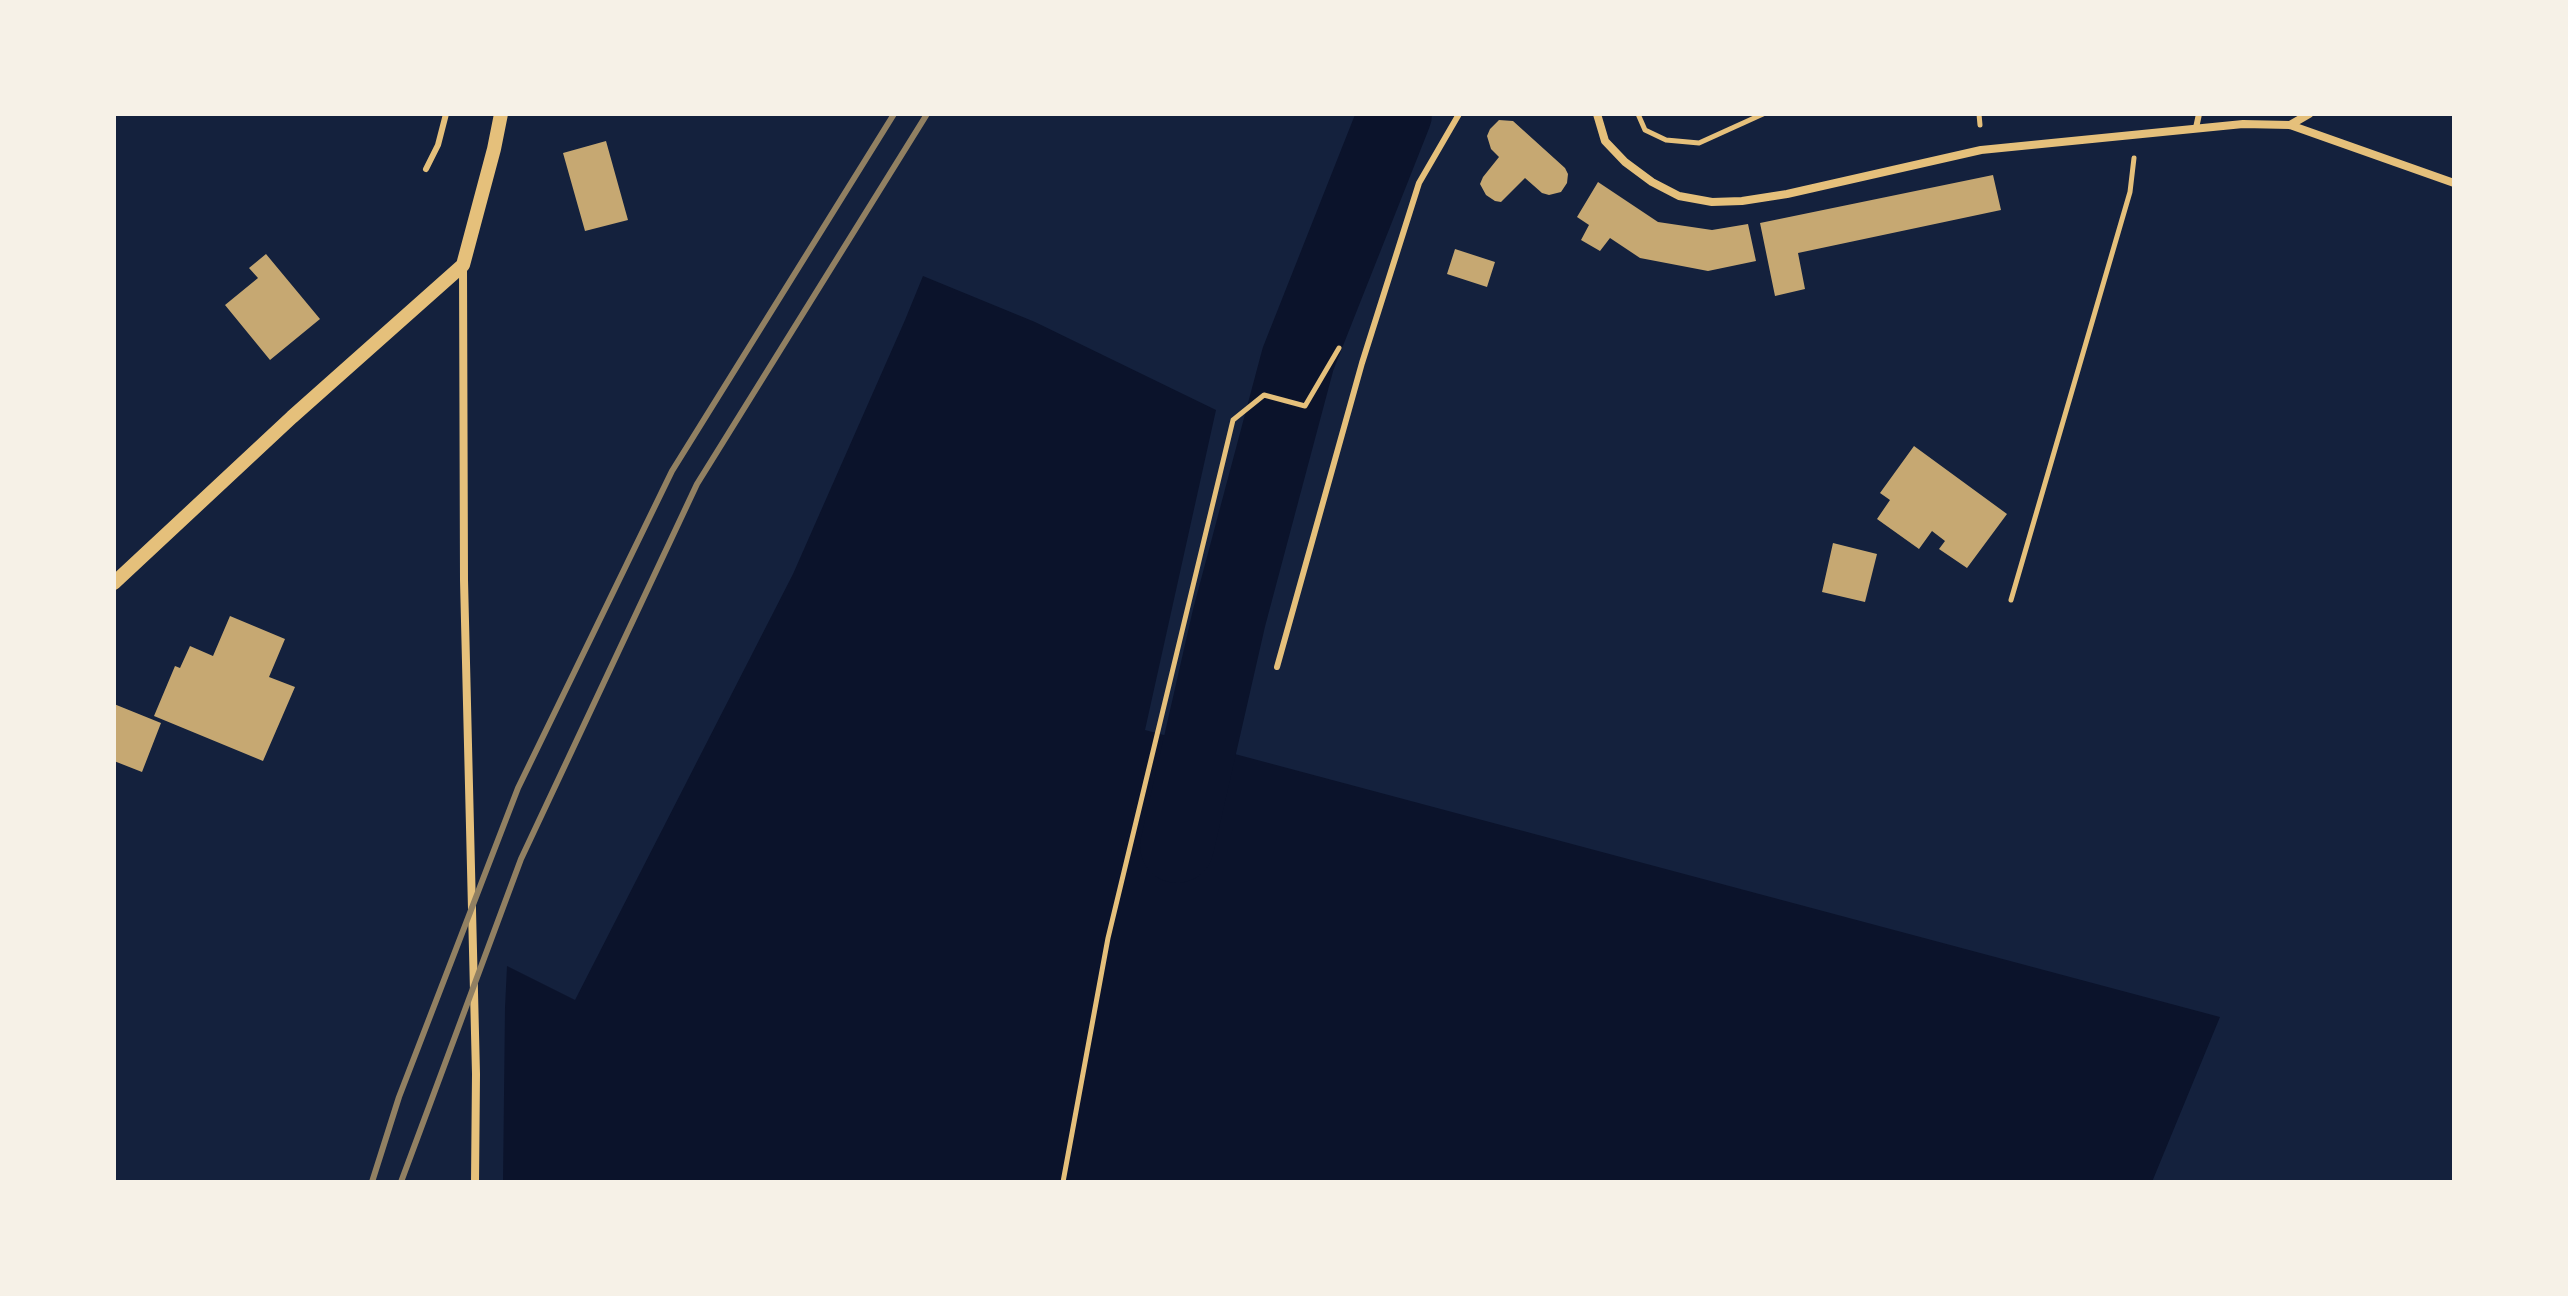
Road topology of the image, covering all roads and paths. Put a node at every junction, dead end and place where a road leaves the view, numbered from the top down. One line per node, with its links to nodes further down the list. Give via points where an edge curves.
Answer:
1 (446, 114): 12 (lane)
2 (501, 114): 14 (street)
3 (1459, 114): 18 (lane, via 1419,183 1362,363)
4 (1597, 114): 11 (street, via 1605,141 1625,162 1679,196 1712,202 1787,194 1981,150)
5 (1638, 114): 6 (path, via 1645,130 1666,140 1699,143)
6 (1763, 114)
7 (2199, 114): 10 (lane)
8 (2309, 114): 9 (street)
9 (2290, 125): 10 (street); 13 (street)
10 (2196, 128): 11 (street)
11 (2137, 133): 17 (path, via 2130,192)
12 (426, 169)
13 (2454, 183)
14 (463, 265): 16 (street); 19 (street)
15 (1305, 406): 20 (path, via 1264,395 1233,420 1108,938)
16 (114, 583)
17 (2011, 600)
18 (1277, 667)
19 (475, 1182)
20 (1063, 1182)

